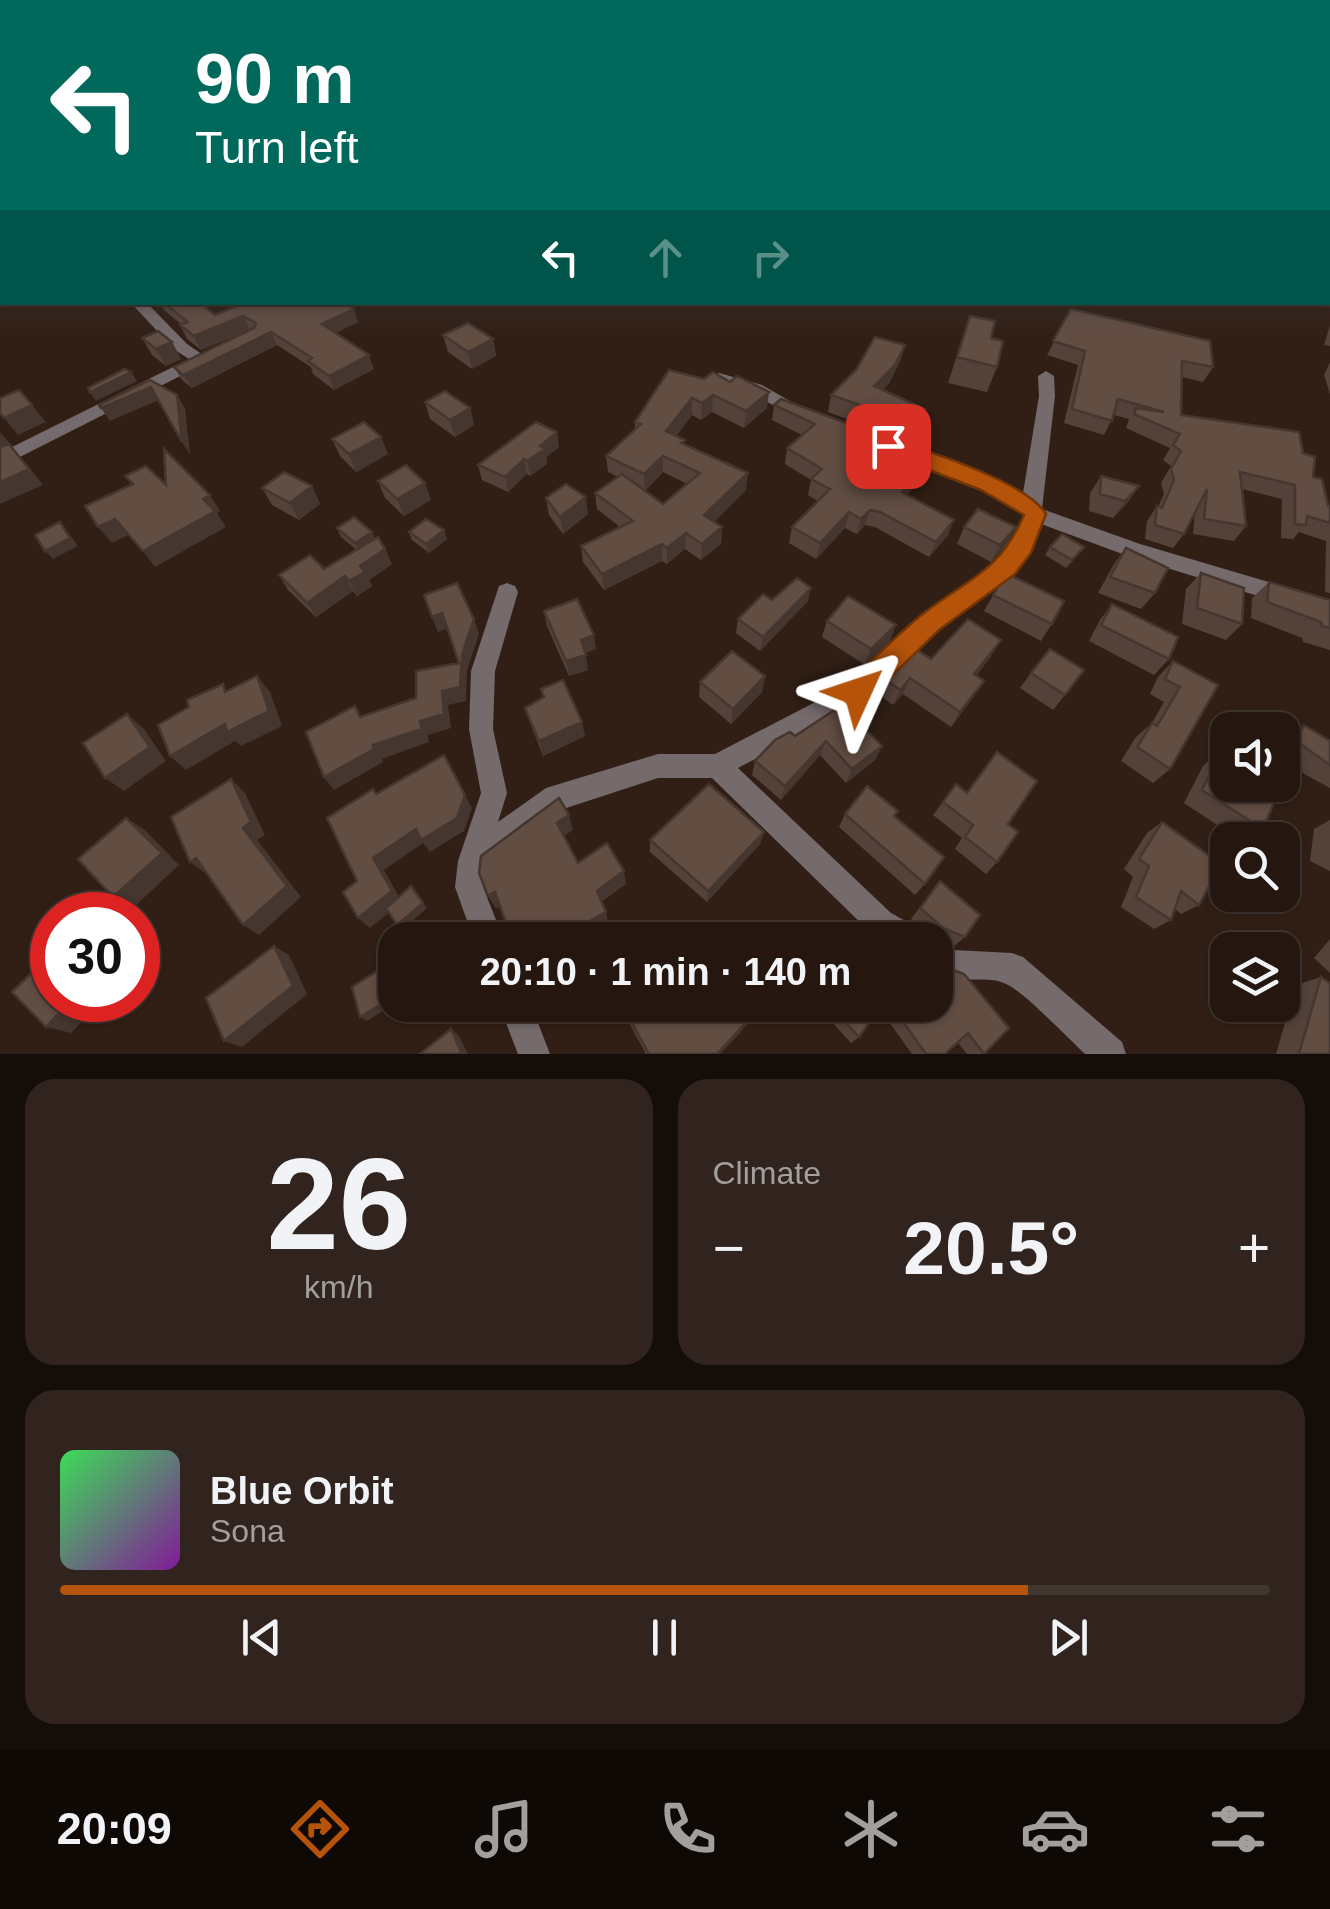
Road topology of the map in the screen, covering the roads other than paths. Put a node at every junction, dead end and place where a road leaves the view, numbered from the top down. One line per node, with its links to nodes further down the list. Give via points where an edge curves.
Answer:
1 (140, 305): 3 (street)
2 (217, 353): 3 (street)
3 (200, 360): 8 (street)
4 (1046, 376): 9 (street)
5 (719, 378): 6 (street)
6 (813, 417)
7 (882, 444): 9 (street, via 988,485)
8 (0, 460)
9 (1032, 510): 11 (street, via 1135,550); 12 (street, via 1019,553 1006,567 930,622 858,692)
10 (506, 592): 13 (street, via 483,671 482,729 494,793)
11 (1330, 609)
12 (717, 766): 13 (street, via 658,766 546,801); 15 (street)
13 (472, 861): 14 (street, via 468,888)
14 (482, 922)
15 (881, 922)
16 (953, 965): 19 (street, via 1012,968)
17 (521, 1022): 18 (street)
18 (534, 1054)
19 (1110, 1054)

